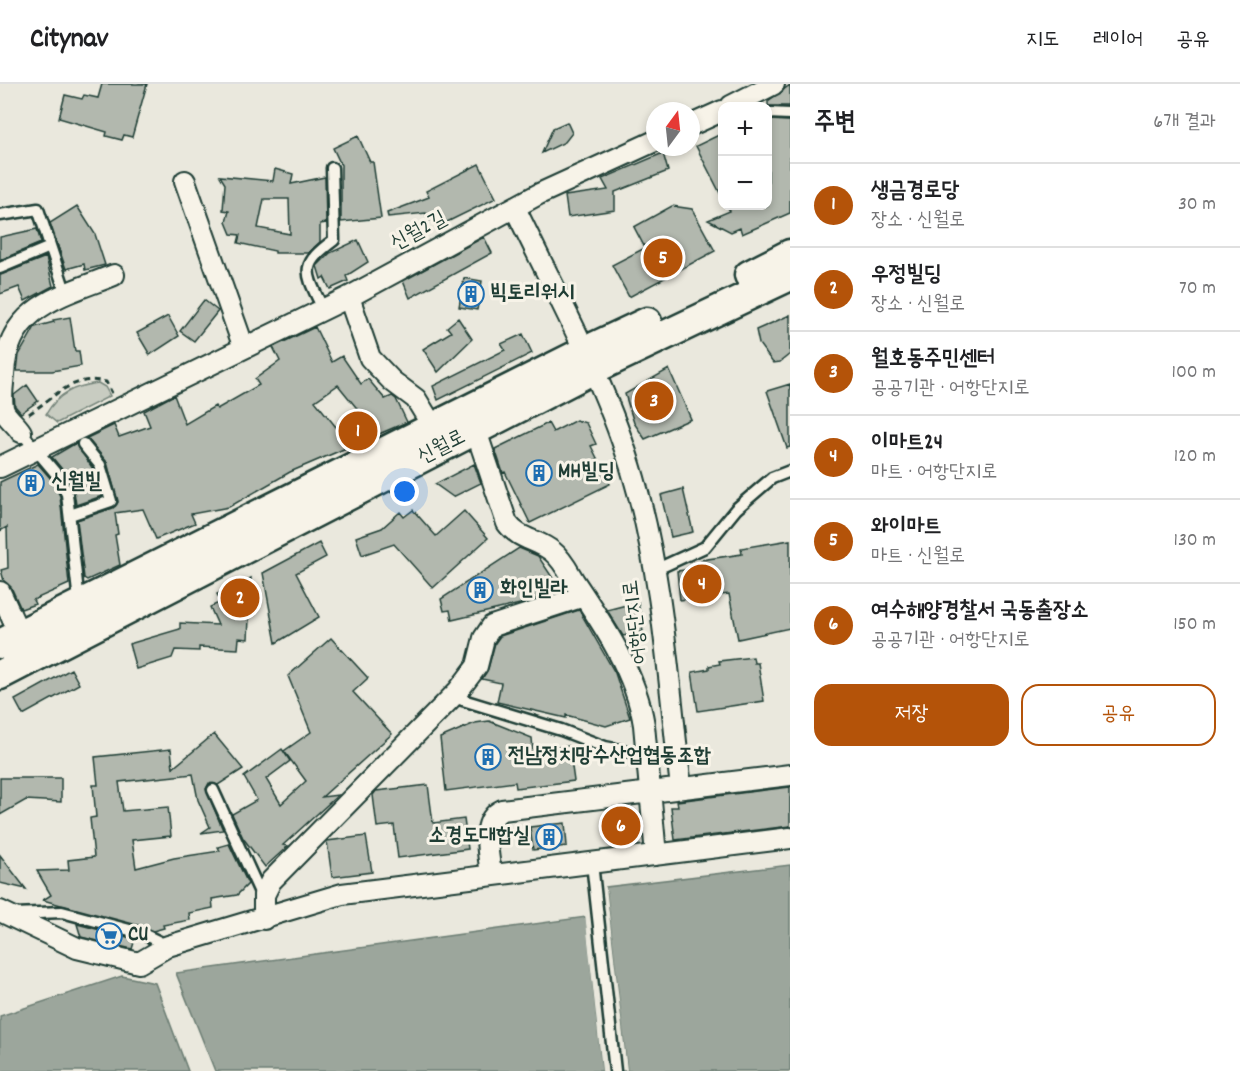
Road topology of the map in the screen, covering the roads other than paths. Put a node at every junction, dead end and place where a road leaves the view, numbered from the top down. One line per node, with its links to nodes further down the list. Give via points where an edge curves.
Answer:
1 (762, 92): 2 (street)
2 (740, 102)
3 (718, 113): 6 (street)
4 (772, 113): 5 (lane)
5 (790, 114)
6 (700, 121)
7 (646, 145): 10 (street, 신월2길)
8 (332, 168): 19 (lane, via 334,240 312,256 309,266)
9 (185, 181): 20 (street)
10 (515, 208): 18 (street, 신월2길); 21 (street, 어항단지로)
11 (0, 215): 12 (lane, via 38,209)
12 (50, 247): 14 (lane); 17 (lane)
13 (790, 254): 21 (street, 신월로)
14 (0, 268)
15 (114, 275): 17 (street)
16 (790, 276): 21 (street, 신월로)
17 (66, 294): 22 (street, via 34,310 15,332 6,352)
18 (349, 297): 19 (street, 신월2길); 23 (street, via 370,358 416,399)
19 (323, 309): 20 (street, 신월2길)
20 (244, 348): 27 (street, 신월2길)
21 (588, 361): 23 (street, 신월로); 25 (street, 신월로); 31 (street, 어항단지로, via 632,471)
22 (2, 388): 24 (street, via 4,411)
23 (433, 426): 34 (street, 신월로)
24 (18, 428): 27 (lane)
25 (476, 431): 33 (street, via 507,523 518,534 553,552); 36 (street, 신월로)
26 (83, 444): 30 (lane, via 100,465 111,501)
27 (36, 449): 28 (street, 신월2길); 30 (lane, via 64,487)
28 (0, 467)
29 (790, 471): 31 (lane, via 772,478 736,509 705,547)
30 (69, 515): 34 (lane)
31 (655, 570): 40 (street, 어항단지로)
32 (0, 592): 35 (street)
33 (584, 596): 37 (street, via 492,626 484,638 477,666); 38 (street, via 637,694)
34 (80, 605): 35 (street, 신월로)
35 (10, 639)
36 (0, 675)
37 (453, 697): 38 (lane, via 606,747); 47 (street, via 278,873 268,885)
38 (647, 755): 42 (street)
39 (790, 774): 40 (street)
40 (681, 788): 42 (street)
41 (213, 790): 47 (lane)
42 (650, 792): 44 (street); 46 (street, via 494,814 488,827)
43 (790, 838): 44 (street)
44 (656, 855): 45 (street)
45 (592, 863): 46 (street); 50 (lane)
46 (491, 875): 47 (street, via 342,894)
47 (264, 909): 49 (street)
48 (4, 913): 49 (lane, via 62,912 141,933); 49 (street, via 77,948 139,963)
49 (168, 946)
50 (615, 1071)

